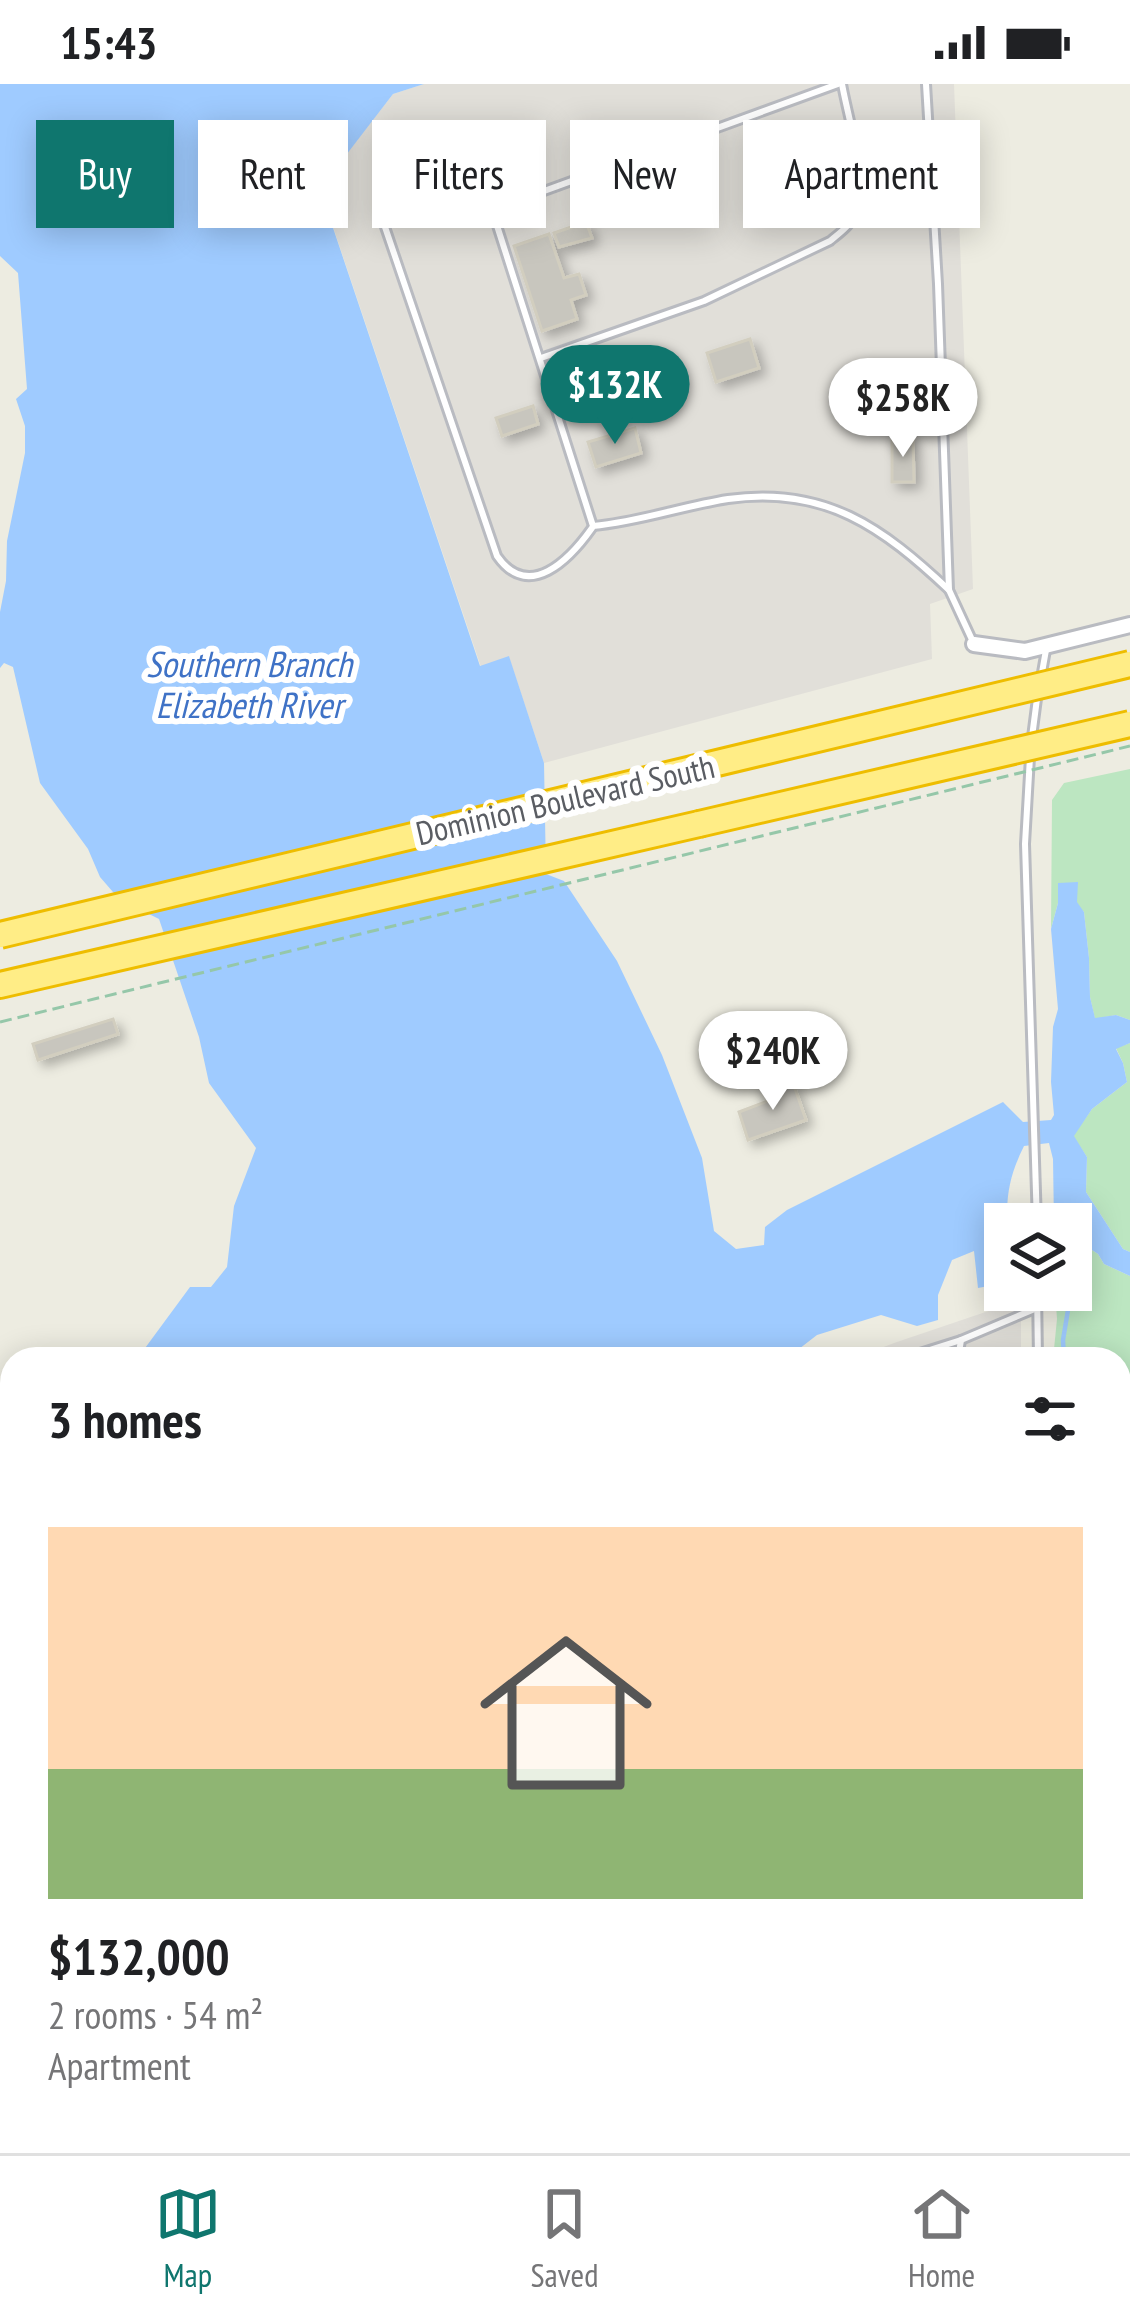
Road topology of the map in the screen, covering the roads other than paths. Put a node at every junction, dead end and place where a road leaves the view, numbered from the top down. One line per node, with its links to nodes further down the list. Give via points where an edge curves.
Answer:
1 (840, 84): 3 (lane); 6 (lane, via 860,196 847,228 704,301)
2 (926, 84): 8 (lane)
3 (546, 190)
4 (385, 228): 7 (lane, via 496,556 523,575 543,574 577,550)
5 (497, 228): 6 (lane)
6 (540, 358): 7 (lane)
7 (592, 526): 8 (lane, via 728,499 801,499 886,536)
8 (949, 590): 10 (lane)
9 (1130, 626): 11 (street)
10 (974, 644): 11 (street)
11 (1046, 646): 16 (lane, via 1025,844)
12 (1130, 664): 14 (highway, Dominion Boulevard South, bridge)
13 (1130, 724): 15 (highway, Dominion Boulevard South, bridge)
14 (0, 935)
15 (0, 985)
16 (1036, 1203)
17 (1030, 1311): 19 (lane)
18 (1037, 1311): 22 (lane)
19 (961, 1340): 20 (lane); 21 (lane)
20 (939, 1347)
21 (960, 1347)
22 (1038, 1347)

